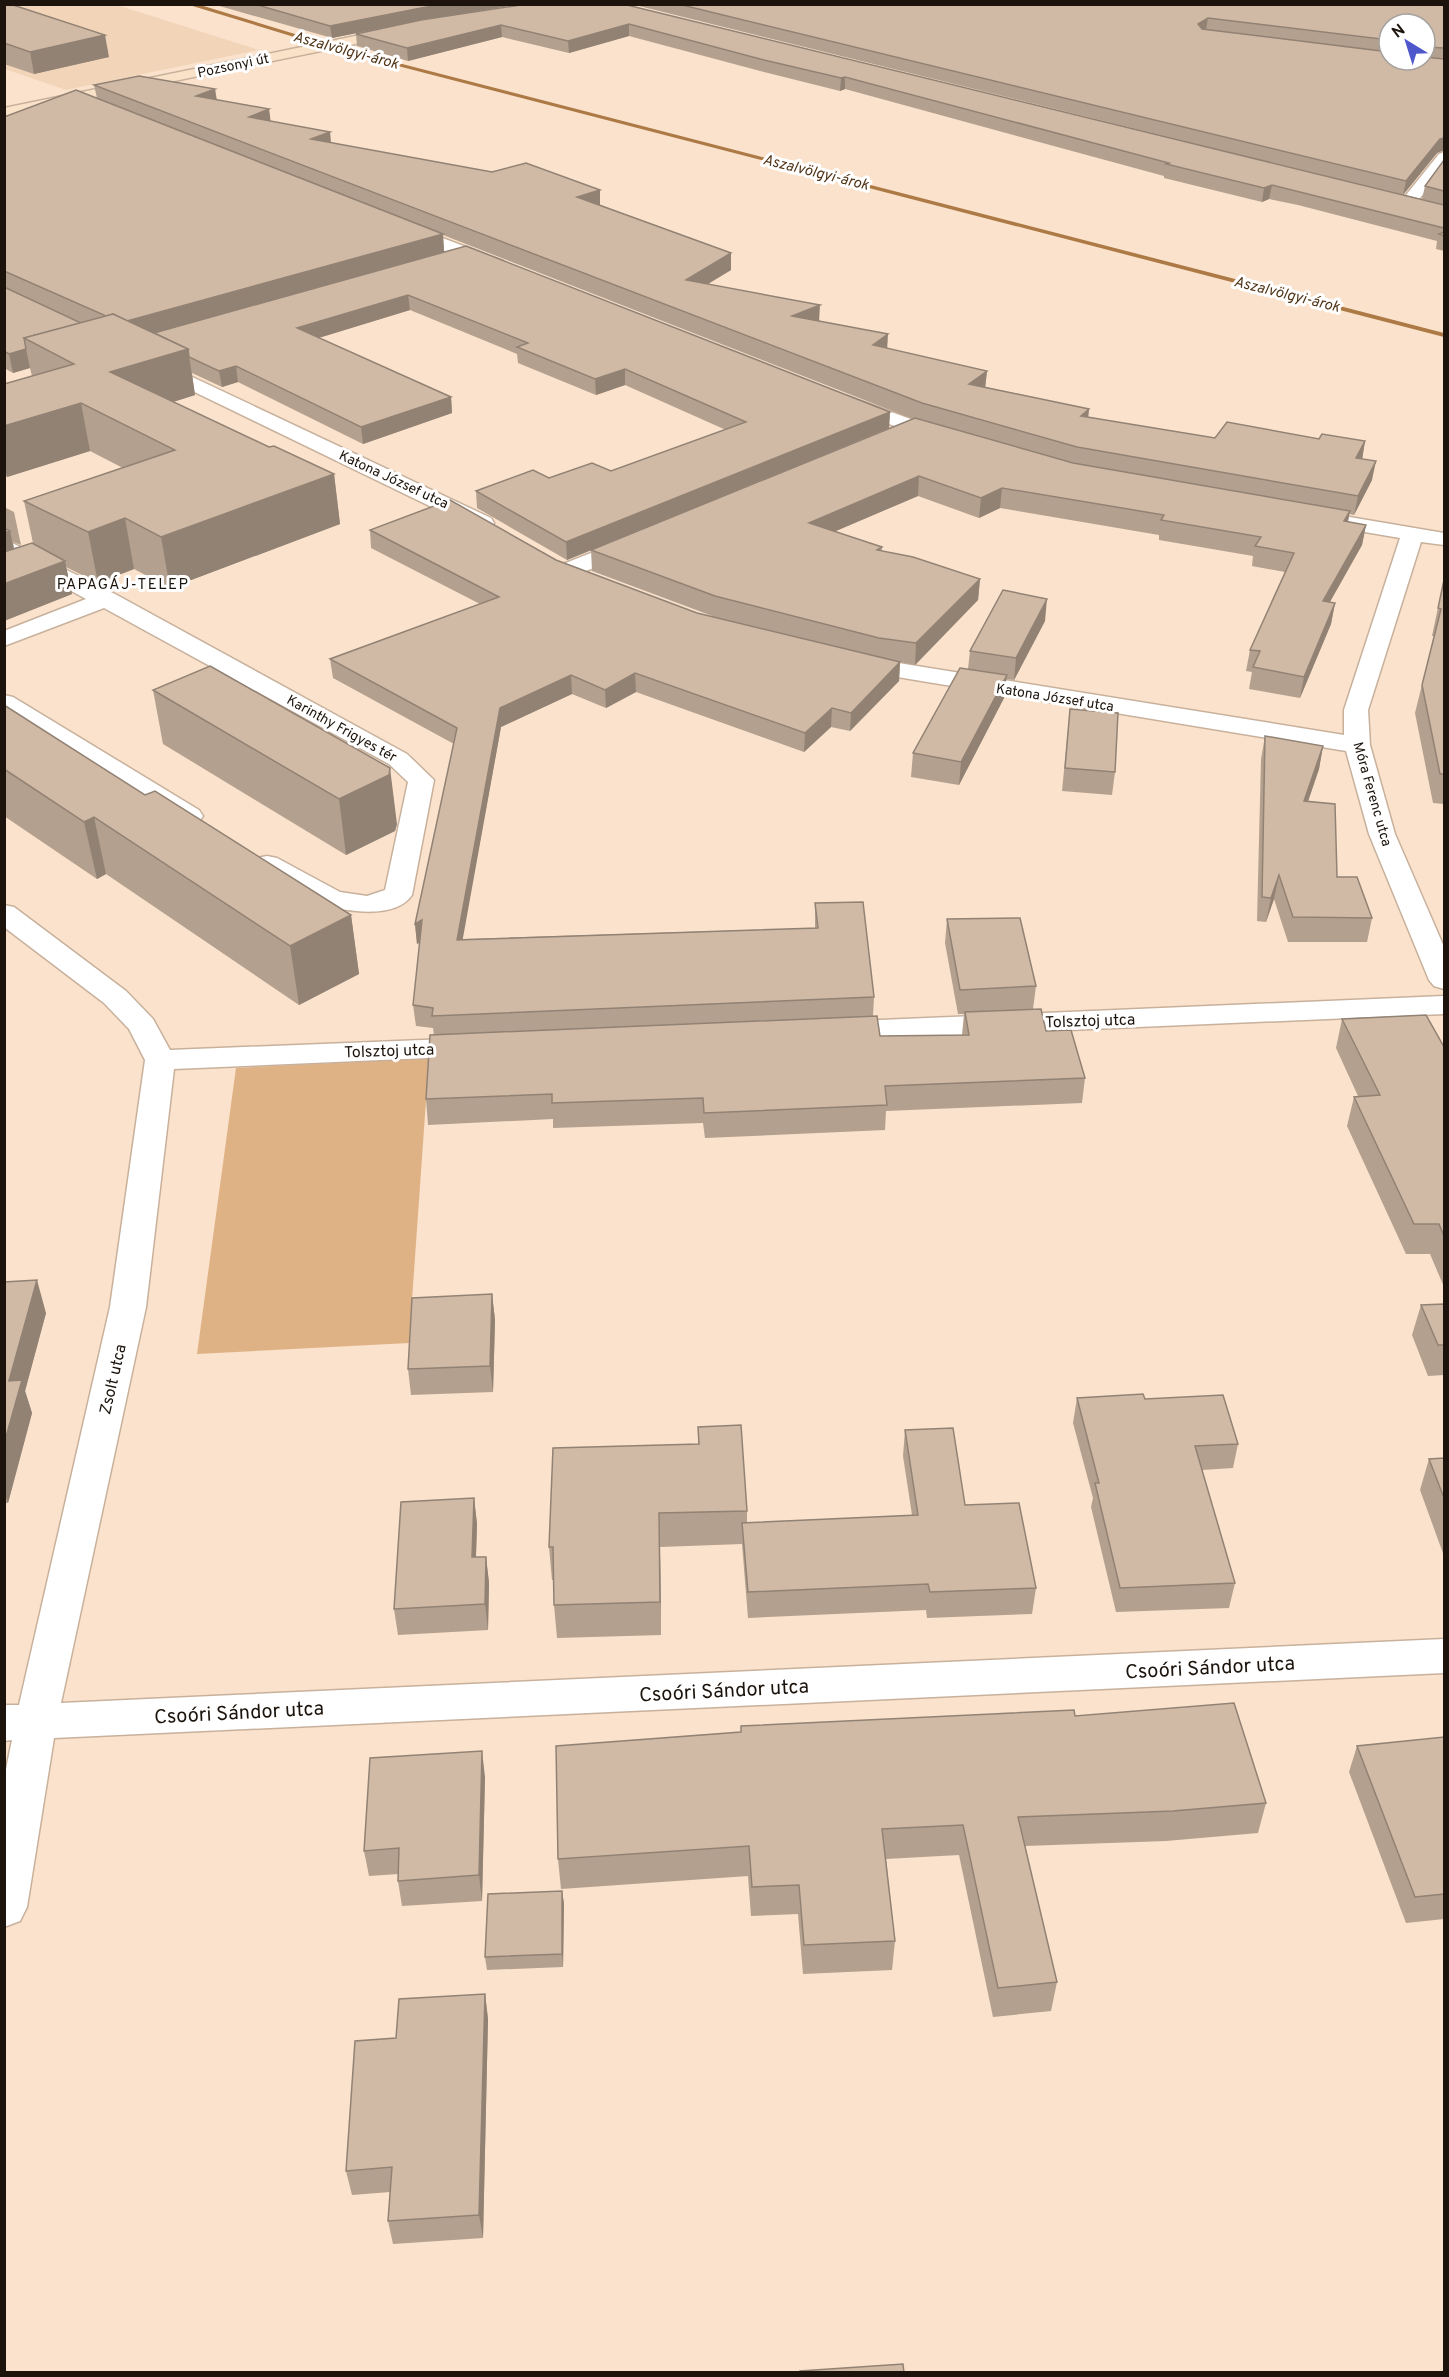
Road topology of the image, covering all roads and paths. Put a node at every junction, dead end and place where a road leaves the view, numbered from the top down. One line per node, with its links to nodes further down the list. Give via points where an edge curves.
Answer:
1 (411, 28): 2 (street, Pozsonyi út)
2 (75, 97): 3 (street, Pozsonyi út); 4 (street)
3 (4, 112)
4 (112, 112)
5 (1444, 157): 6 (street)
6 (1409, 203)
7 (388, 222): 8 (street)
8 (465, 253): 9 (street); 10 (street)
9 (442, 259)
10 (509, 270)
11 (132, 355): 19 (street, Katona József utca, via 465,513)
12 (826, 394): 13 (street)
13 (913, 428): 14 (street); 15 (street)
14 (891, 437)
15 (966, 444)
16 (1306, 515): 17 (street)
17 (1412, 534): 20 (street); 31 (street, Móra Ferenc utca, via 1356,710)
18 (652, 535): 24 (street)
19 (505, 536)
20 (1444, 539)
21 (4, 545): 23 (street, Karinthy Frigyes tér)
22 (545, 559): 24 (street)
23 (41, 566): 25 (street); 27 (street, Karinthy Frigyes tér)
24 (566, 571): 26 (street)
25 (14, 575)
26 (597, 583)
27 (107, 599): 28 (street); 33 (street, Karinthy Frigyes tér, via 398,759 421,780 398,895 369,905 332,899)
28 (4, 639)
29 (829, 657): 31 (street, Katona József utca, via 876,668)
30 (4, 702): 32 (street)
31 (1357, 745): 35 (street, Móra Ferenc utca, via 1382,834)
32 (206, 826)
33 (247, 851)
34 (4, 913): 39 (street, via 114,997 142,1025)
35 (1444, 980)
36 (1444, 1005): 37 (street, Tolsztoj utca)
37 (802, 1033)
38 (505, 1045): 39 (street, Tolsztoj utca)
39 (160, 1060): 41 (street, Zsolt utca, via 128,1307)
40 (1444, 1656): 41 (street, Csoóri Sándor utca)
41 (20, 1723): 42 (street, Zsolt utca)
42 (4, 1907)

